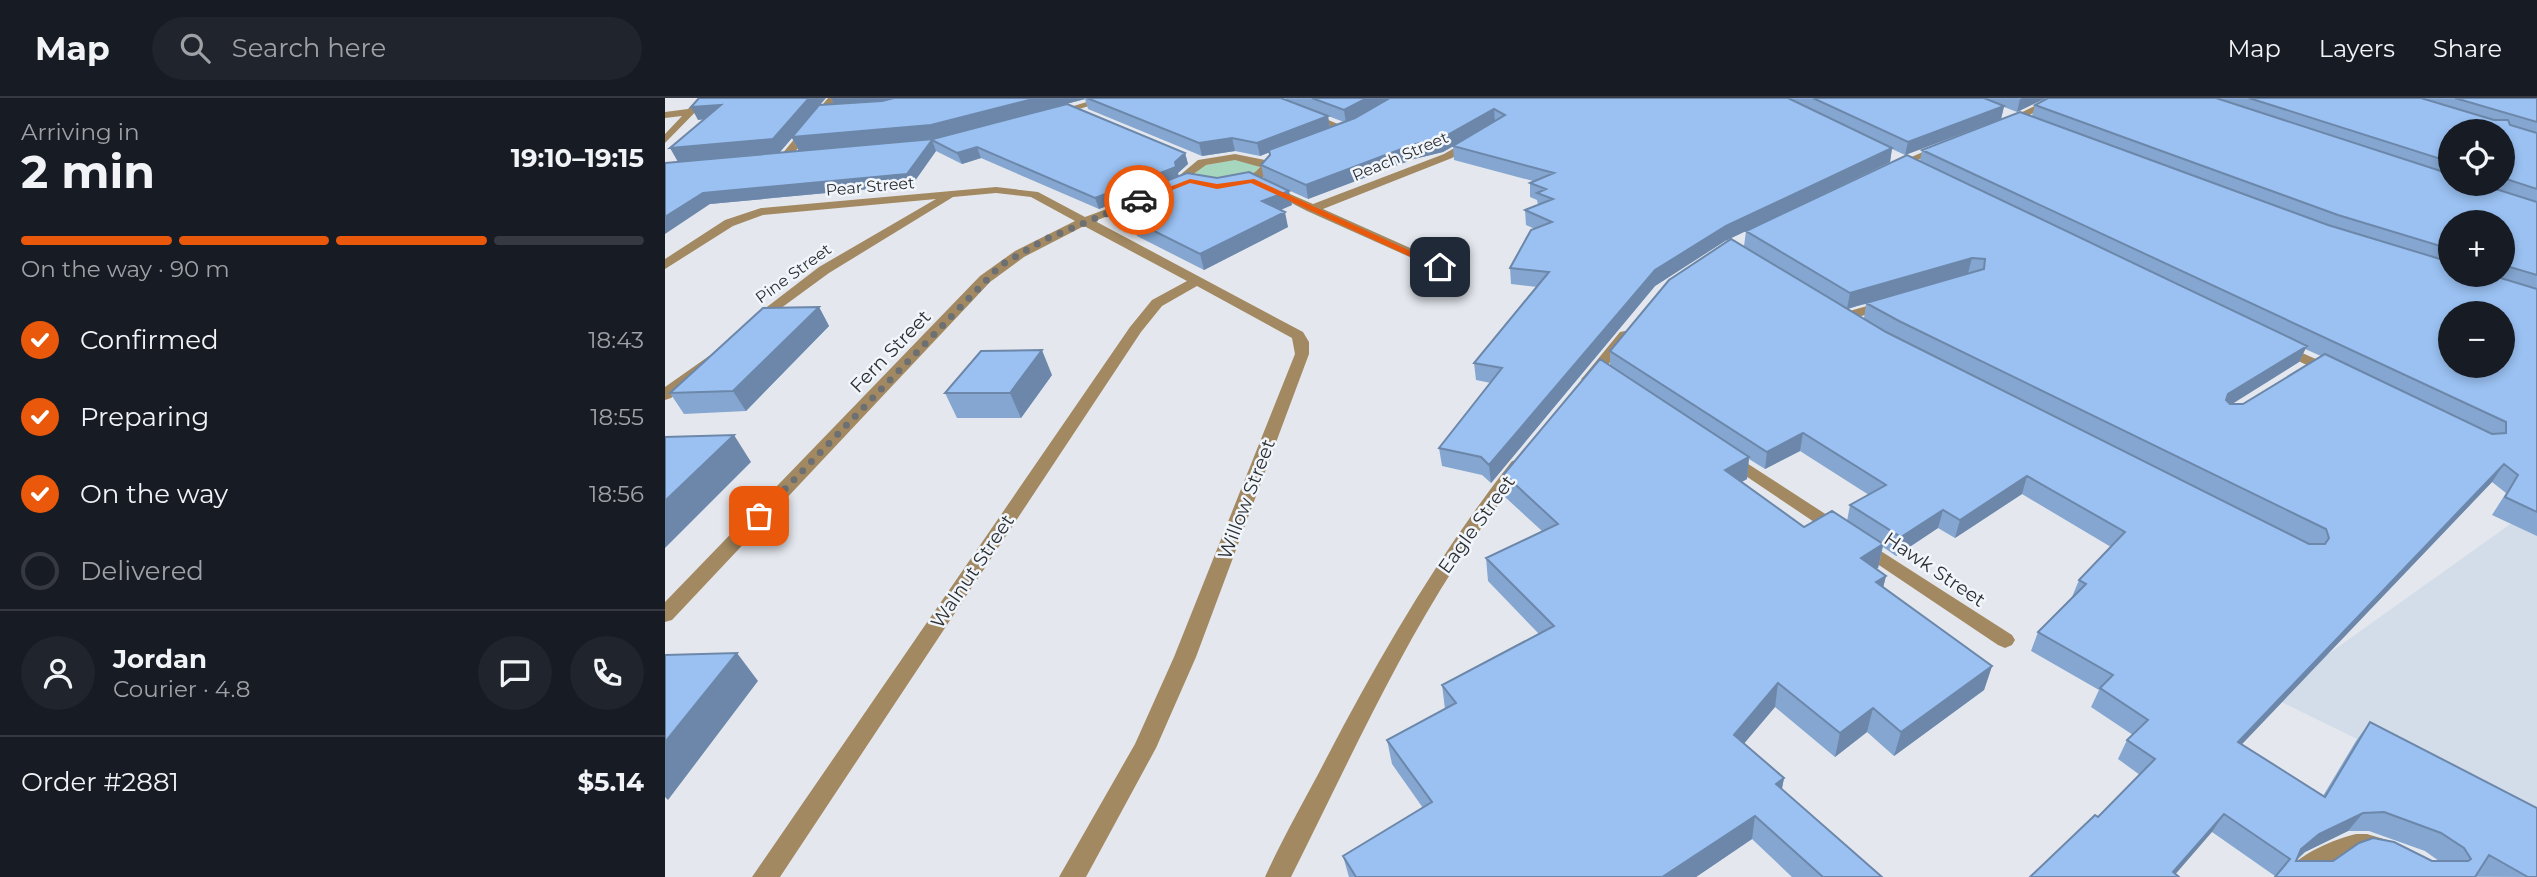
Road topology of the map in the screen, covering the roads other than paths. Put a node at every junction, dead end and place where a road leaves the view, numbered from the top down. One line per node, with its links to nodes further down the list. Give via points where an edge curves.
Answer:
1 (704, 98): 9 (street)
2 (833, 98): 10 (street)
3 (1111, 98): 6 (street)
4 (1278, 98): 17 (street, via 1282,104 1350,127)
5 (2059, 98): 14 (street)
6 (1071, 109): 12 (street); 13 (street)
7 (836, 111): 10 (street)
8 (1995, 111): 14 (street)
9 (691, 112): 11 (street); 18 (street)
10 (823, 112): 21 (street)
11 (665, 115)
12 (1046, 116)
13 (1094, 119)
14 (2022, 121): 15 (street)
15 (1991, 129)
16 (1488, 133): 31 (street, Peach Street, via 1448,156)
17 (1333, 134)
18 (665, 139)
19 (1954, 143): 27 (street)
20 (799, 155): 21 (street)
21 (786, 156): 23 (street)
22 (1273, 157): 25 (street)
23 (772, 158)
24 (1190, 158): 26 (street)
25 (1261, 162): 26 (street, via 1235,157); 28 (street, via 1265,167 1262,174)
26 (1202, 163): 28 (street, via 1191,169 1183,184 1217,187)
27 (1879, 174)
28 (1251, 180): 31 (street)
29 (953, 194): 32 (street, Pear Street, via 1026,192); 33 (street, Pear Street, via 748,215); 39 (street, Pine Street, via 824,270)
30 (1151, 196): 32 (street, Fern Street)
31 (1311, 209): 34 (street)
32 (1086, 220): 35 (street, Willow Street); 49 (street, Fern Street, via 1022,252 985,279)
33 (665, 265)
34 (1440, 267)
35 (1196, 281): 52 (street, Walnut Street, via 1157,303 1135,330); 53 (street, Willow Street, via 1298,335 1302,354 1145,748)
36 (1896, 302): 38 (street, via 1839,314)
37 (1637, 320): 46 (street, via 1603,373)
38 (1867, 330)
39 (740, 335)
40 (2266, 340): 42 (street)
41 (718, 352): 45 (street)
42 (2314, 363): 43 (street); 44 (street)
43 (2338, 375)
44 (2292, 376)
45 (665, 395)
46 (1572, 399)
47 (1714, 447): 50 (street, Hawk Street)
48 (1531, 449): 54 (street, Eagle Street, via 1428,591)
49 (665, 615)
50 (2005, 640)
51 (2402, 858): 55 (street, via 2367,844 2347,845)
52 (765, 877)
53 (1072, 877)
54 (1278, 877)
55 (2297, 877)

